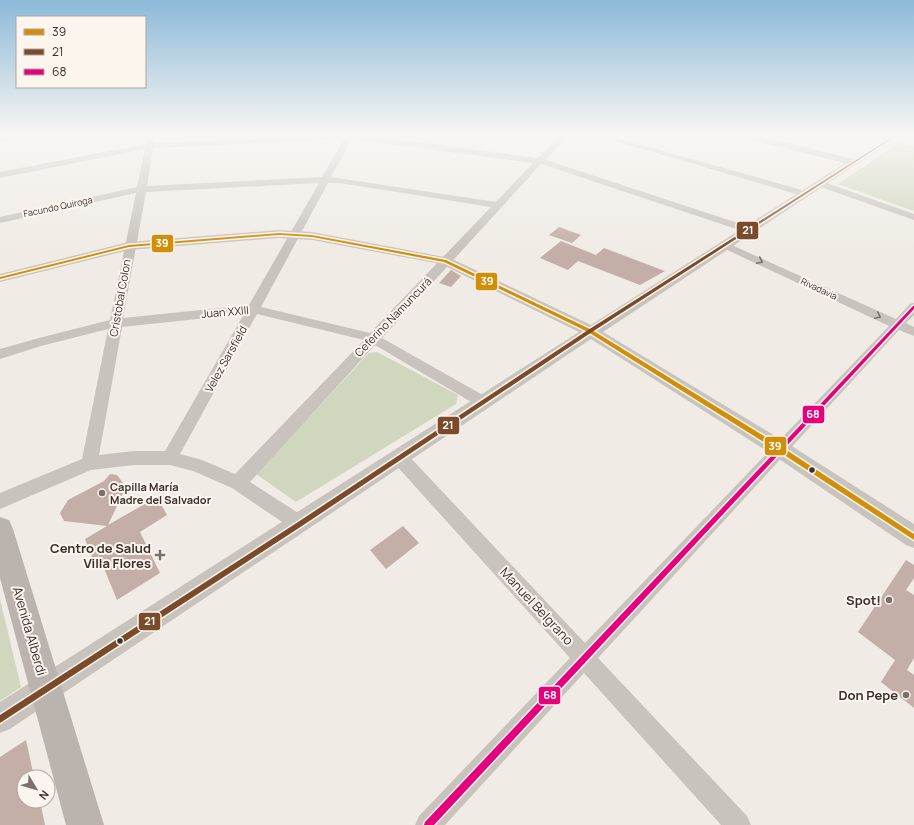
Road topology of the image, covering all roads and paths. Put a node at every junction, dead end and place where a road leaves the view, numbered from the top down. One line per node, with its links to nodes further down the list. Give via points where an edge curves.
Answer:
1 (13, 172): 8 (street)
2 (143, 172): 11 (street, Cristobal Colon)
3 (330, 172): 9 (street, Velez Sarsfield)
4 (529, 172): 13 (street, Ceferino Namuncurá)
5 (575, 172): 16 (street)
6 (731, 172): 12 (street)
7 (838, 172): 10 (street)
8 (0, 175)
9 (326, 179): 11 (street, Facundo Quiroga); 13 (street, Facundo Quiroga); 17 (street, Velez Sarsfield)
10 (821, 184): 12 (street); 14 (street)
11 (140, 189): 15 (street, Facundo Quiroga); 19 (street, Cristobal Colon)
12 (806, 194): 16 (street)
13 (498, 206): 20 (street, Ceferino Namuncurá)
14 (914, 217)
15 (0, 220)
16 (749, 230): 18 (street)
17 (294, 234): 19 (street); 20 (street); 23 (street, Velez Sarsfield)
18 (725, 245): 25 (street, Rivadavia, one-way to 25); 26 (street)
19 (130, 246): 21 (street); 24 (street, Cristobal Colon)
20 (446, 262): 26 (street); 27 (street, Ceferino Namuncurá)
21 (0, 278)
22 (914, 307): 25 (street)
23 (253, 310): 24 (street, Juan XXIII); 27 (street, Juan XXIII); 31 (street, Velez Sarsfield)
24 (116, 323): 28 (street, Juan XXIII); 33 (street, Cristobal Colon)
25 (906, 328): 30 (street)
26 (590, 331): 29 (street); 30 (street)
27 (373, 338): 29 (street, Juan XXIII); 34 (street, Ceferino Namuncurá)
28 (0, 354)
29 (483, 402): 32 (street)
30 (780, 450): 38 (street); 39 (street)
31 (170, 458): 33 (street, via 134,458); 34 (street, via 196,465)
32 (400, 458): 36 (street); 39 (street, Manuel Belgrano)
33 (89, 463): 35 (street)
34 (238, 483): 36 (street)
35 (0, 500)
36 (300, 524): 40 (street)
37 (0, 529): 40 (main road, Avenida Alberdi)
38 (914, 537)
39 (584, 658): 43 (street); 44 (street, Manuel Belgrano)
40 (46, 688): 41 (street); 42 (main road, Avenida Alberdi)
41 (0, 719)
42 (84, 825)
43 (428, 825)
44 (738, 825)

